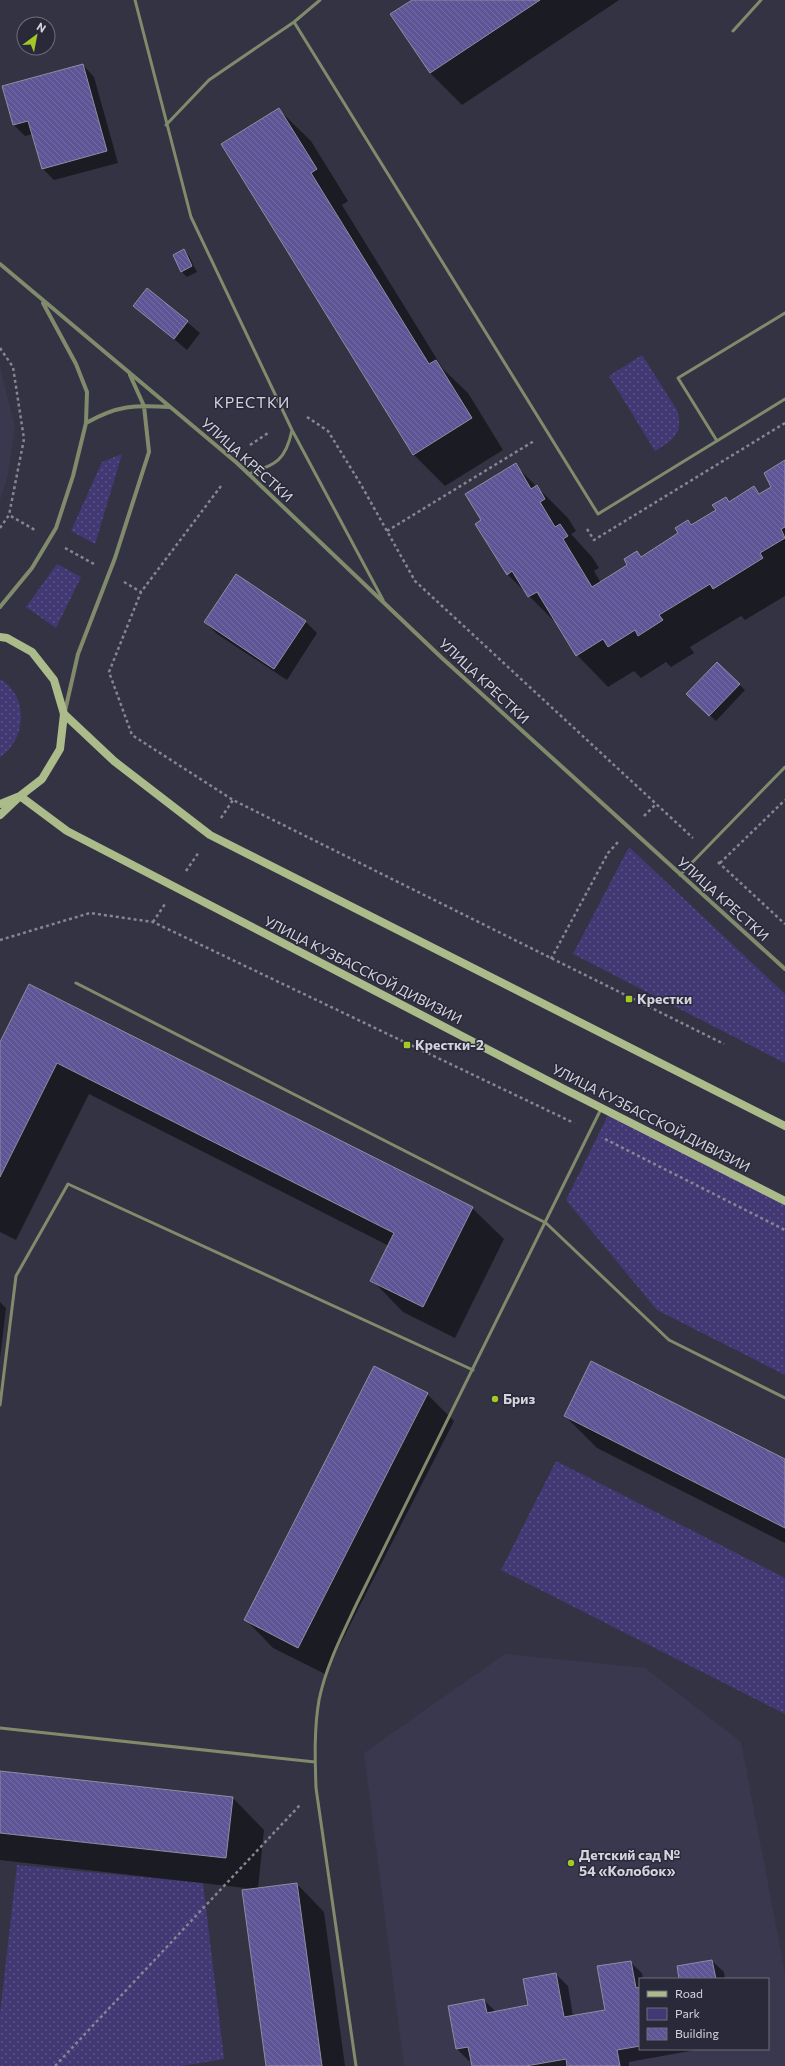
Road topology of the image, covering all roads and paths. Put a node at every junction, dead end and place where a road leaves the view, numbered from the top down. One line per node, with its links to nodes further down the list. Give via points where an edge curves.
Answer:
1 (135, 0): 6 (lane)
2 (320, 0): 4 (lane)
3 (761, 0): 5 (lane)
4 (294, 22): 6 (lane, via 209,80); 18 (lane)
5 (733, 31)
6 (166, 125): 17 (lane, via 191,217)
7 (0, 264): 8 (street, УЛИЦА КРЕСТКИ)
8 (42, 301): 11 (street, УЛИЦА КРЕСТКИ); 16 (street, via 82,378 87,392)
9 (785, 313): 20 (lane, via 678,378)
10 (0, 348): 24 (path, via 13,367 24,439)
11 (128, 372): 13 (street); 14 (street, УЛИЦА КРЕСТКИ)
12 (785, 399): 20 (lane)
13 (144, 406): 14 (street); 16 (street, via 115,409); 28 (street, via 149,452)
14 (170, 407): 22 (street, УЛИЦА КРЕСТКИ)
15 (301, 413): 26 (path, via 328,431)
16 (86, 423): 27 (street, via 73,476 56,528)
17 (292, 430): 22 (lane, via 290,442 280,460 265,469); 30 (lane)
18 (548, 432): 20 (lane, via 598,514); 26 (path)
19 (268, 433): 21 (path)
20 (717, 441)
21 (250, 445)
22 (248, 474): 30 (street, УЛИЦА КРЕСТКИ)
23 (220, 486): 29 (path)
24 (9, 515): 25 (path); 27 (path)
25 (0, 528)
26 (387, 531): 39 (path, via 415,581)
27 (49, 538): 28 (path); 31 (street, via 32,568)
28 (109, 574): 29 (path); 33 (street, via 78,654)
29 (141, 592): 36 (path, via 109,672 132,735)
30 (385, 604): 41 (street, УЛИЦА КРЕСТКИ)
31 (0, 607)
32 (0, 637): 33 (street, via 7,638 32,652 54,680)
33 (64, 714): 35 (street, via 60,749 42,779); 42 (street, via 114,761)
34 (785, 767): 43 (lane)
35 (20, 796): 38 (street); 40 (street); 46 (street, УЛИЦА КУЗБАССКОЙ ДИВИЗИИ, via 67,831)
36 (233, 800): 42 (path); 50 (path)
37 (785, 800): 44 (path)
38 (0, 804)
39 (656, 804): 41 (path); 43 (path)
40 (0, 816)
41 (630, 830): 45 (street, УЛИЦА КРЕСТКИ); 50 (path, via 608,853)
42 (210, 835): 46 (path); 55 (street)
43 (705, 849): 44 (path); 45 (lane)
44 (720, 863): 48 (path)
45 (680, 875): 51 (street, УЛИЦА КРЕСТКИ)
46 (176, 888): 47 (path); 54 (street, УЛИЦА КУЗБАССКОЙ ДИВИЗИИ)
47 (153, 922): 49 (path, via 90,913); 56 (path)
48 (785, 924)
49 (0, 940)
50 (551, 959): 53 (path)
51 (785, 970)
52 (76, 983): 58 (lane)
53 (724, 1044)
54 (601, 1108): 56 (lane); 57 (street, УЛИЦА КУЗБАССКОЙ ДИВИЗИИ)
55 (785, 1126)
56 (591, 1131): 58 (lane); 59 (path)
57 (785, 1201)
58 (546, 1223): 60 (lane); 61 (lane, via 669,1340)
59 (785, 1230)
60 (473, 1370): 62 (lane, via 68,1184 16,1276); 64 (lane, via 334,1653 319,1700)
61 (785, 1398)
62 (0, 1405)
63 (0, 1728): 64 (lane)
64 (315, 1762): 65 (lane)
65 (316, 1788): 66 (path); 67 (lane)
66 (55, 2066)
67 (356, 2066)

